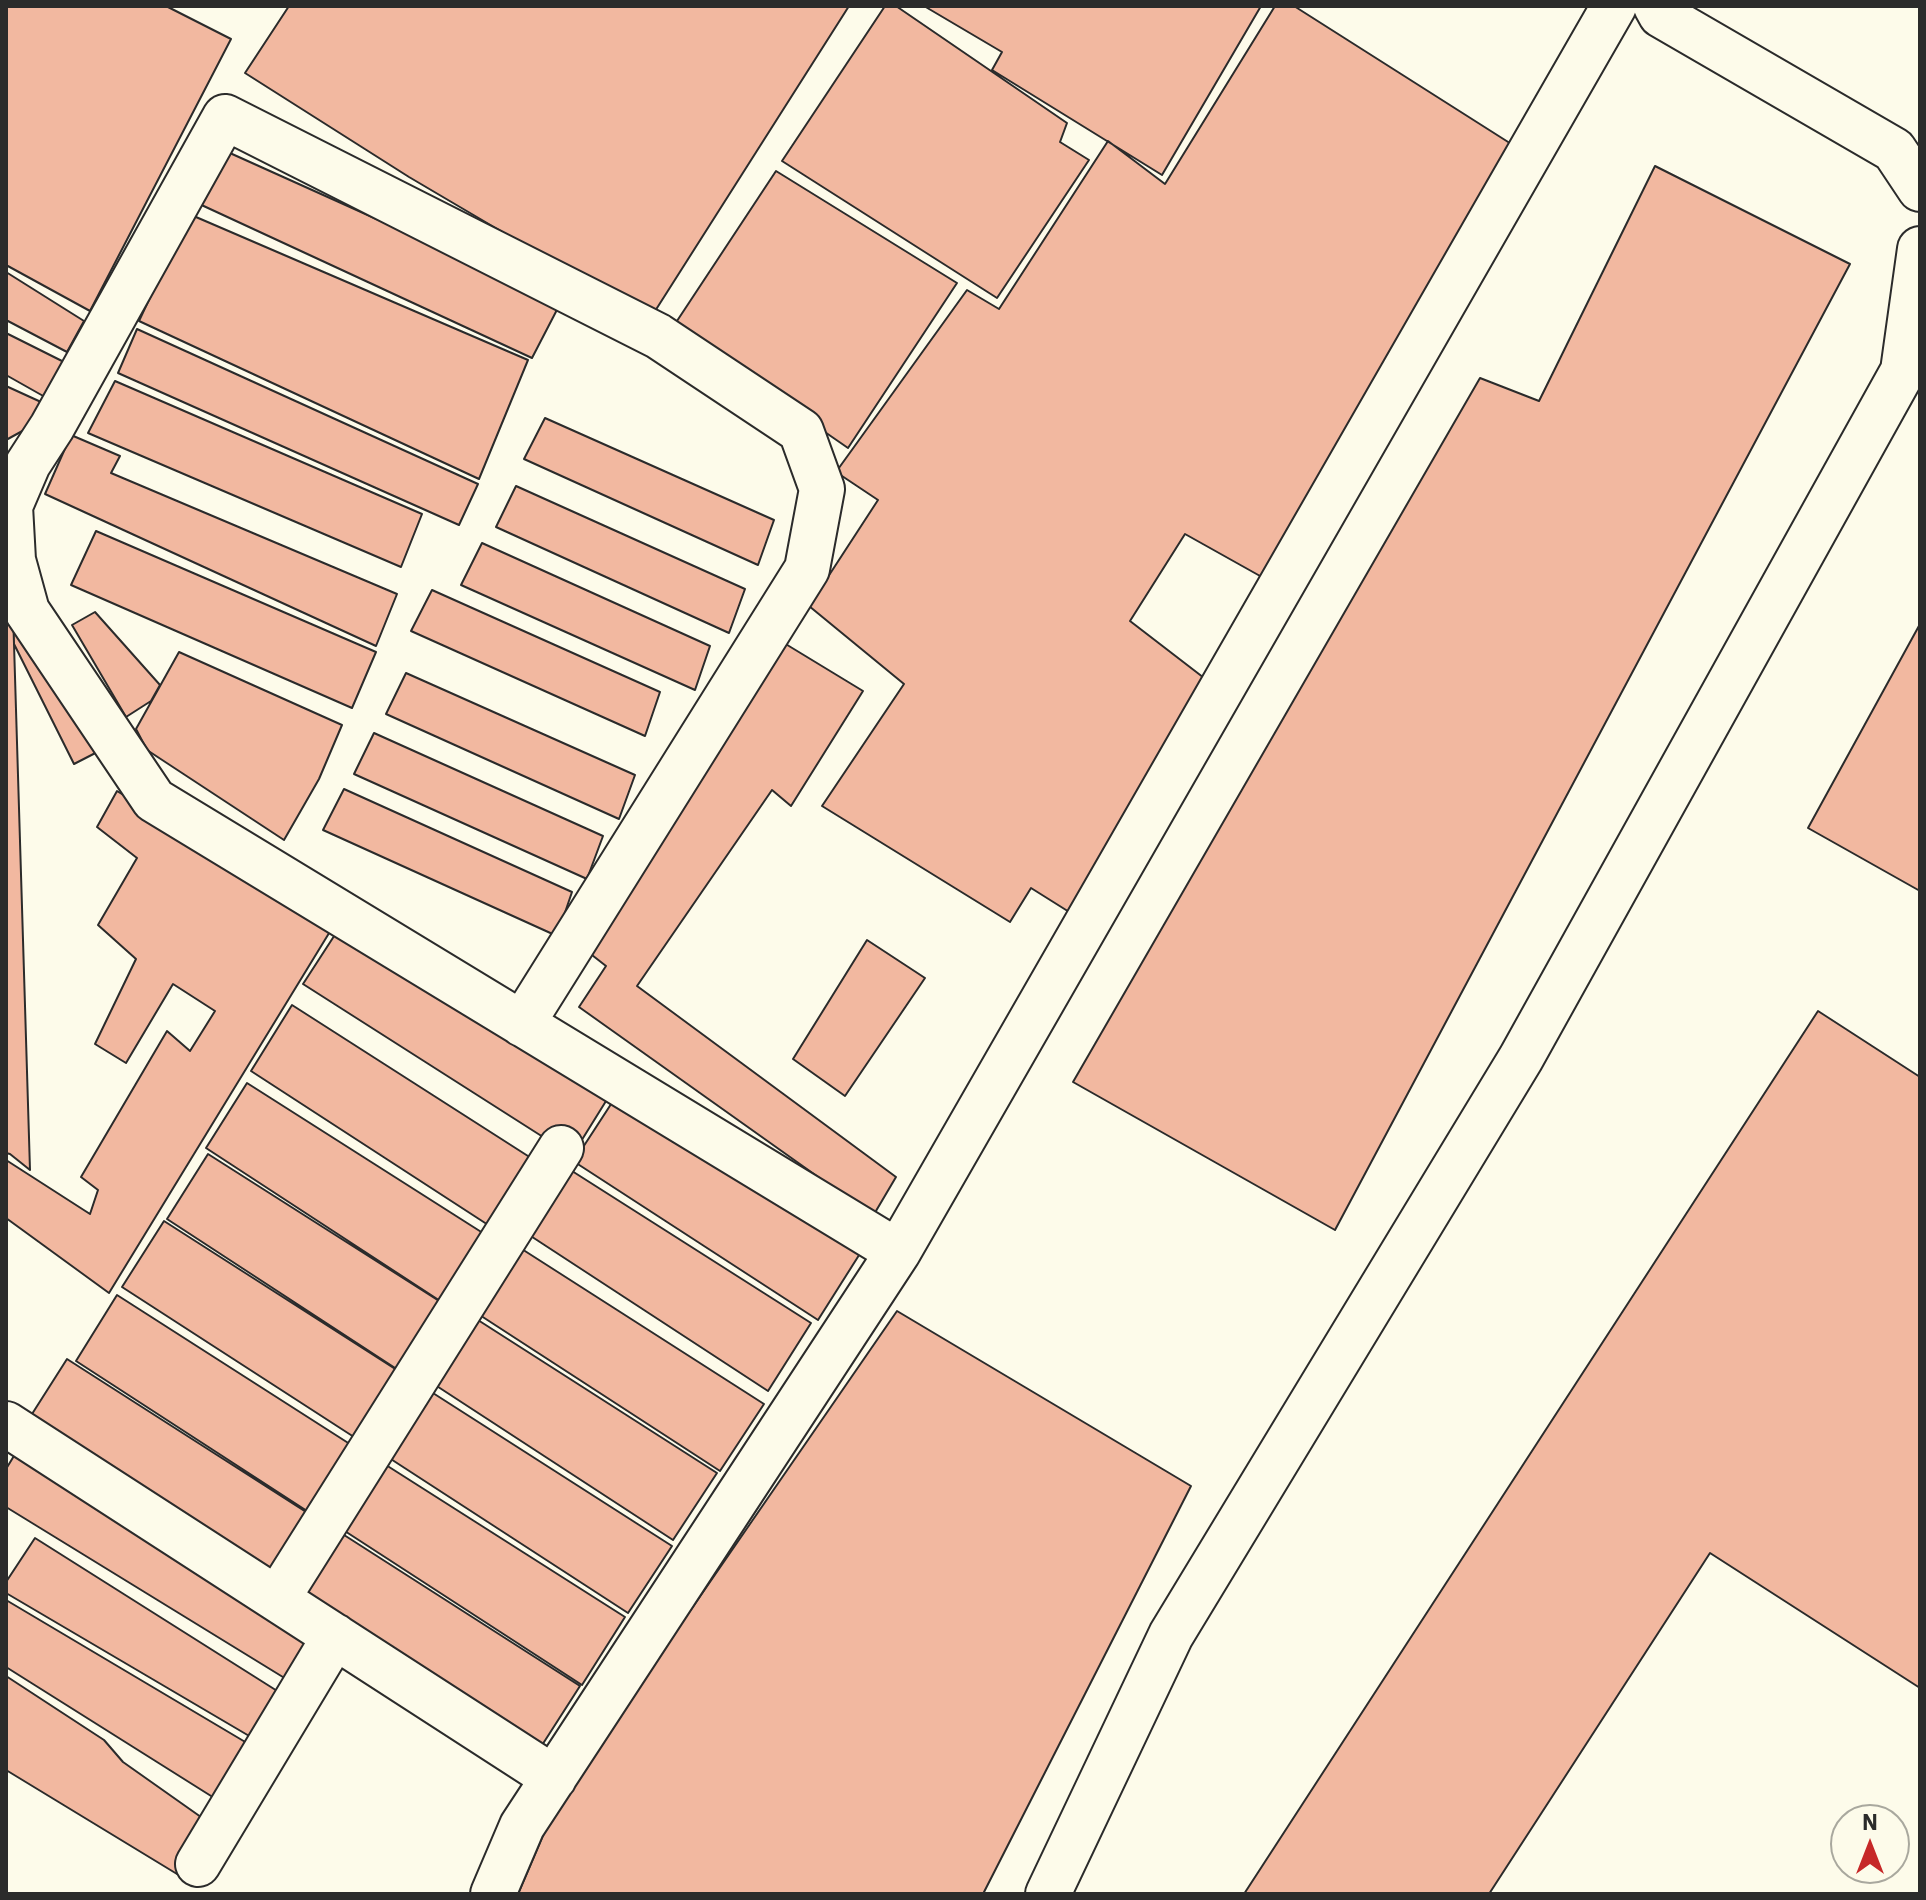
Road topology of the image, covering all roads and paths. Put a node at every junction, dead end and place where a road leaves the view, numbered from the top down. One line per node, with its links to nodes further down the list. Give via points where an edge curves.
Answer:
1 (1614, 6): 9 (street)
2 (1656, 6): 3 (street, via 1661,15 1894,150)
3 (1920, 189)
4 (1920, 249): 5 (street)
5 (1905, 386): 16 (street, via 1521,1058 1171,1635)
6 (8, 506): 7 (street, via 13,560 27,611 154,800); 7 (street, via 225,117 658,336 801,431 822,489 807,569)
7 (522, 1024): 9 (street)
8 (561, 1148): 11 (street)
9 (898, 1252): 13 (street)
10 (6, 1424): 11 (street)
11 (277, 1599): 12 (street)
12 (335, 1636): 13 (street); 14 (street)
13 (554, 1778): 15 (street, via 522,1826)
14 (198, 1864)
15 (493, 1894)
16 (1048, 1894)

